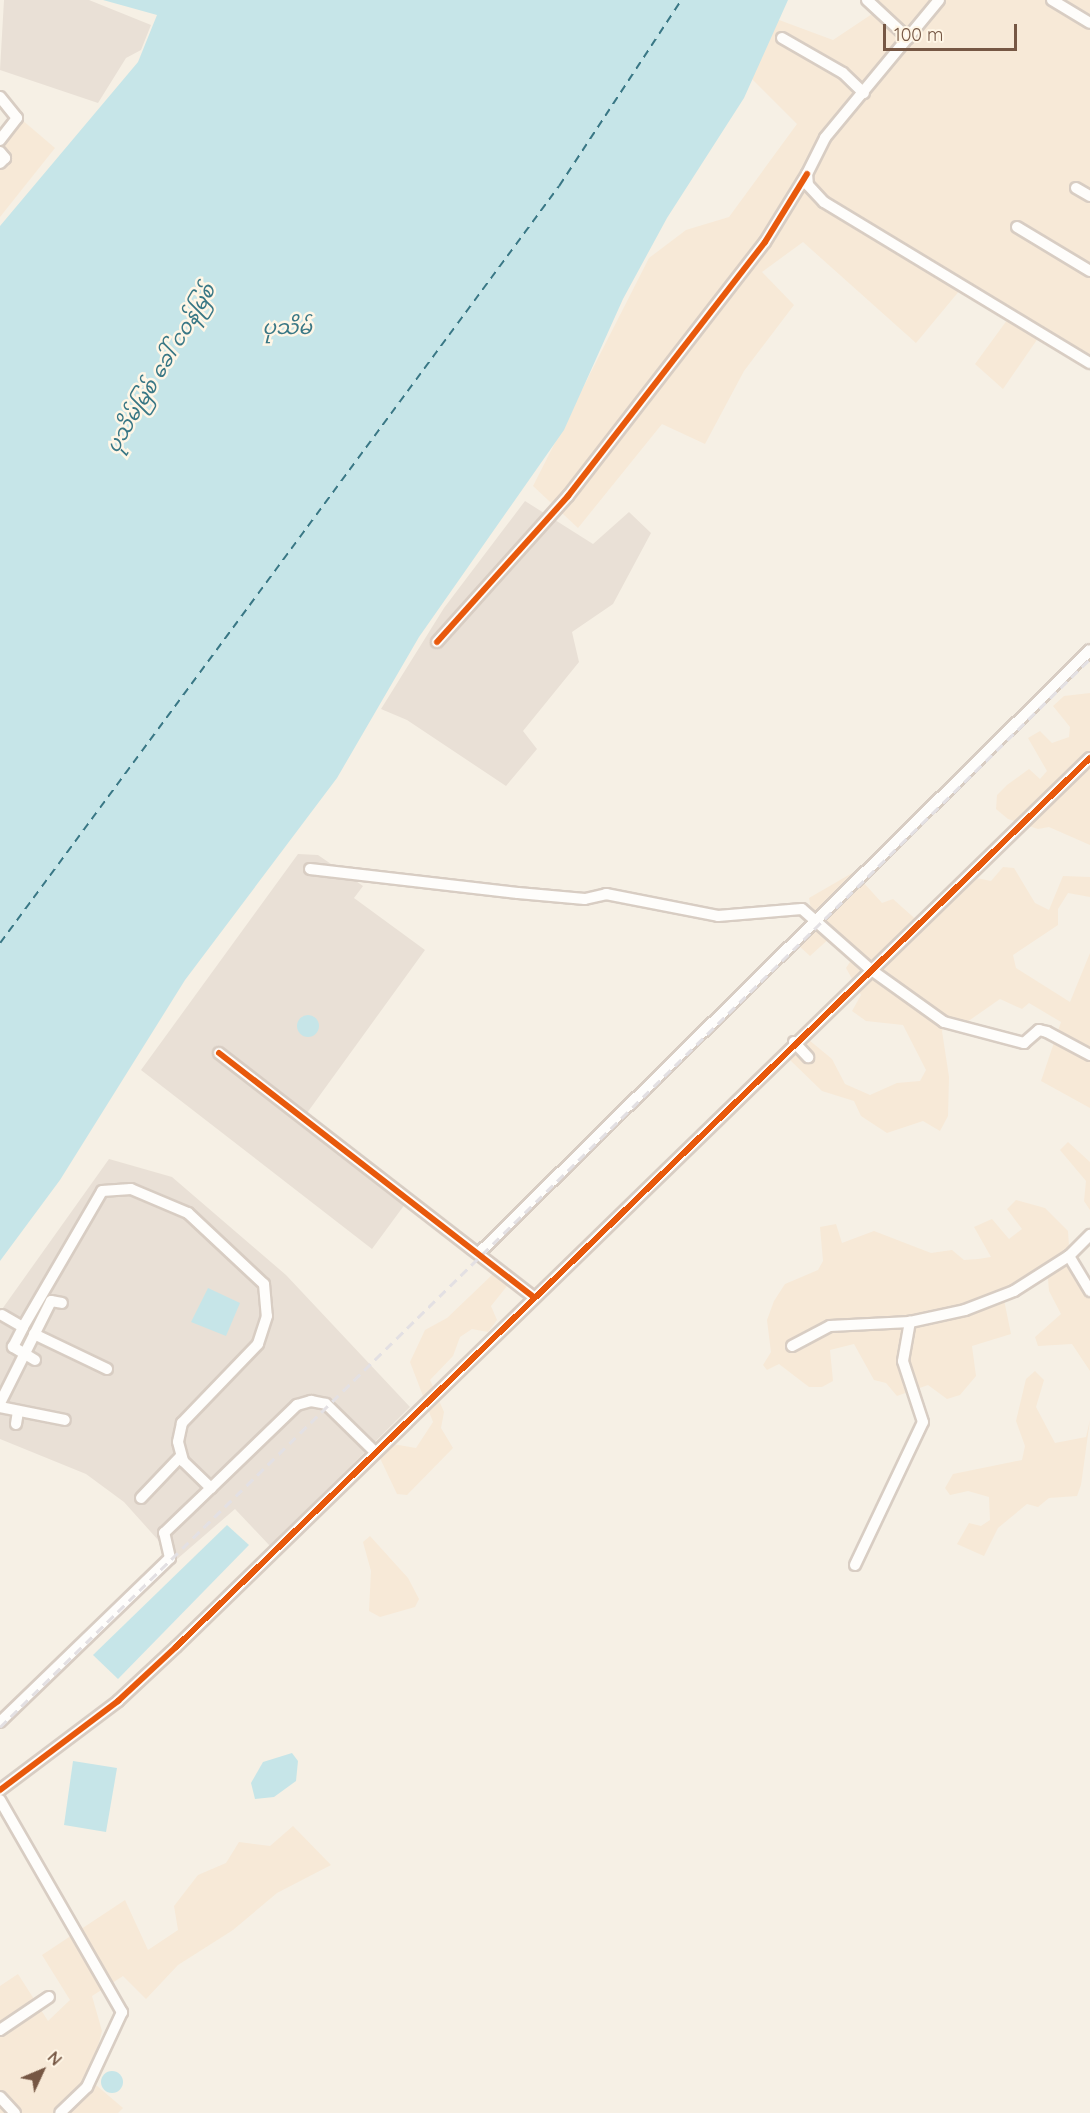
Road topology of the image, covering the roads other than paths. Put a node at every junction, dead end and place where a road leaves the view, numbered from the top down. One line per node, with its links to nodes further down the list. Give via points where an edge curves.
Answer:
1 (867, 0): 6 (street)
2 (939, 0): 6 (street)
3 (1052, 0): 4 (street)
4 (1090, 23)
5 (782, 38): 7 (street, via 843,73)
6 (908, 38): 7 (street)
7 (864, 93): 12 (street, via 825,138)
8 (0, 97): 9 (street, via 17,118)
9 (0, 140)
10 (0, 152): 11 (street, via 5,158)
11 (0, 163)
12 (807, 174): 17 (street, via 812,192 824,202); 18 (street, via 765,242 568,496)
13 (1077, 188): 14 (street)
14 (1090, 196)
15 (1017, 227): 16 (street)
16 (1090, 271)
17 (1090, 363)
18 (437, 642)
19 (1090, 650): 22 (street)
20 (1090, 758): 23 (street)
21 (310, 869): 22 (street, via 585,899 606,894 718,916 795,908)
22 (818, 922): 23 (street); 29 (street)
23 (870, 969): 24 (street); 26 (street, via 944,1022 1024,1043 1039,1030)
24 (794, 1042): 27 (street); 32 (street)
25 (219, 1053): 29 (street)
26 (1090, 1055)
27 (808, 1057)
28 (1090, 1235): 30 (street)
29 (479, 1253): 32 (street)
30 (1069, 1256): 31 (street); 35 (street, via 1014,1291 965,1310)
31 (1090, 1291)
32 (534, 1297): 46 (street)
33 (62, 1303): 37 (street, via 51,1300)
34 (2, 1315): 36 (street)
35 (910, 1322): 38 (street, via 830,1326); 50 (street, via 903,1361 923,1422)
36 (22, 1327): 39 (street, via 13,1347); 47 (street, via 102,1191 131,1189 188,1213 264,1284 267,1316 258,1344 182,1424)
37 (34, 1334): 39 (street); 41 (street)
38 (792, 1346)
39 (24, 1355): 40 (street); 42 (street)
40 (35, 1360)
41 (107, 1369)
42 (0, 1405): 43 (street)
43 (18, 1412): 44 (street); 45 (street)
44 (65, 1420)
45 (16, 1424)
46 (375, 1452): 48 (street, via 326,1404 311,1401 297,1406); 52 (street, via 118,1701)
47 (180, 1457): 48 (street); 49 (street)
48 (211, 1488): 51 (street, via 164,1533 170,1558)
49 (141, 1498)
50 (855, 1565)
51 (0, 1722)
52 (1, 1786)
53 (0, 1800): 58 (street, via 122,2012 87,2086)
54 (49, 1997): 55 (street)
55 (0, 2030)
56 (1, 2101): 57 (street)
57 (15, 2113)
58 (60, 2113)

